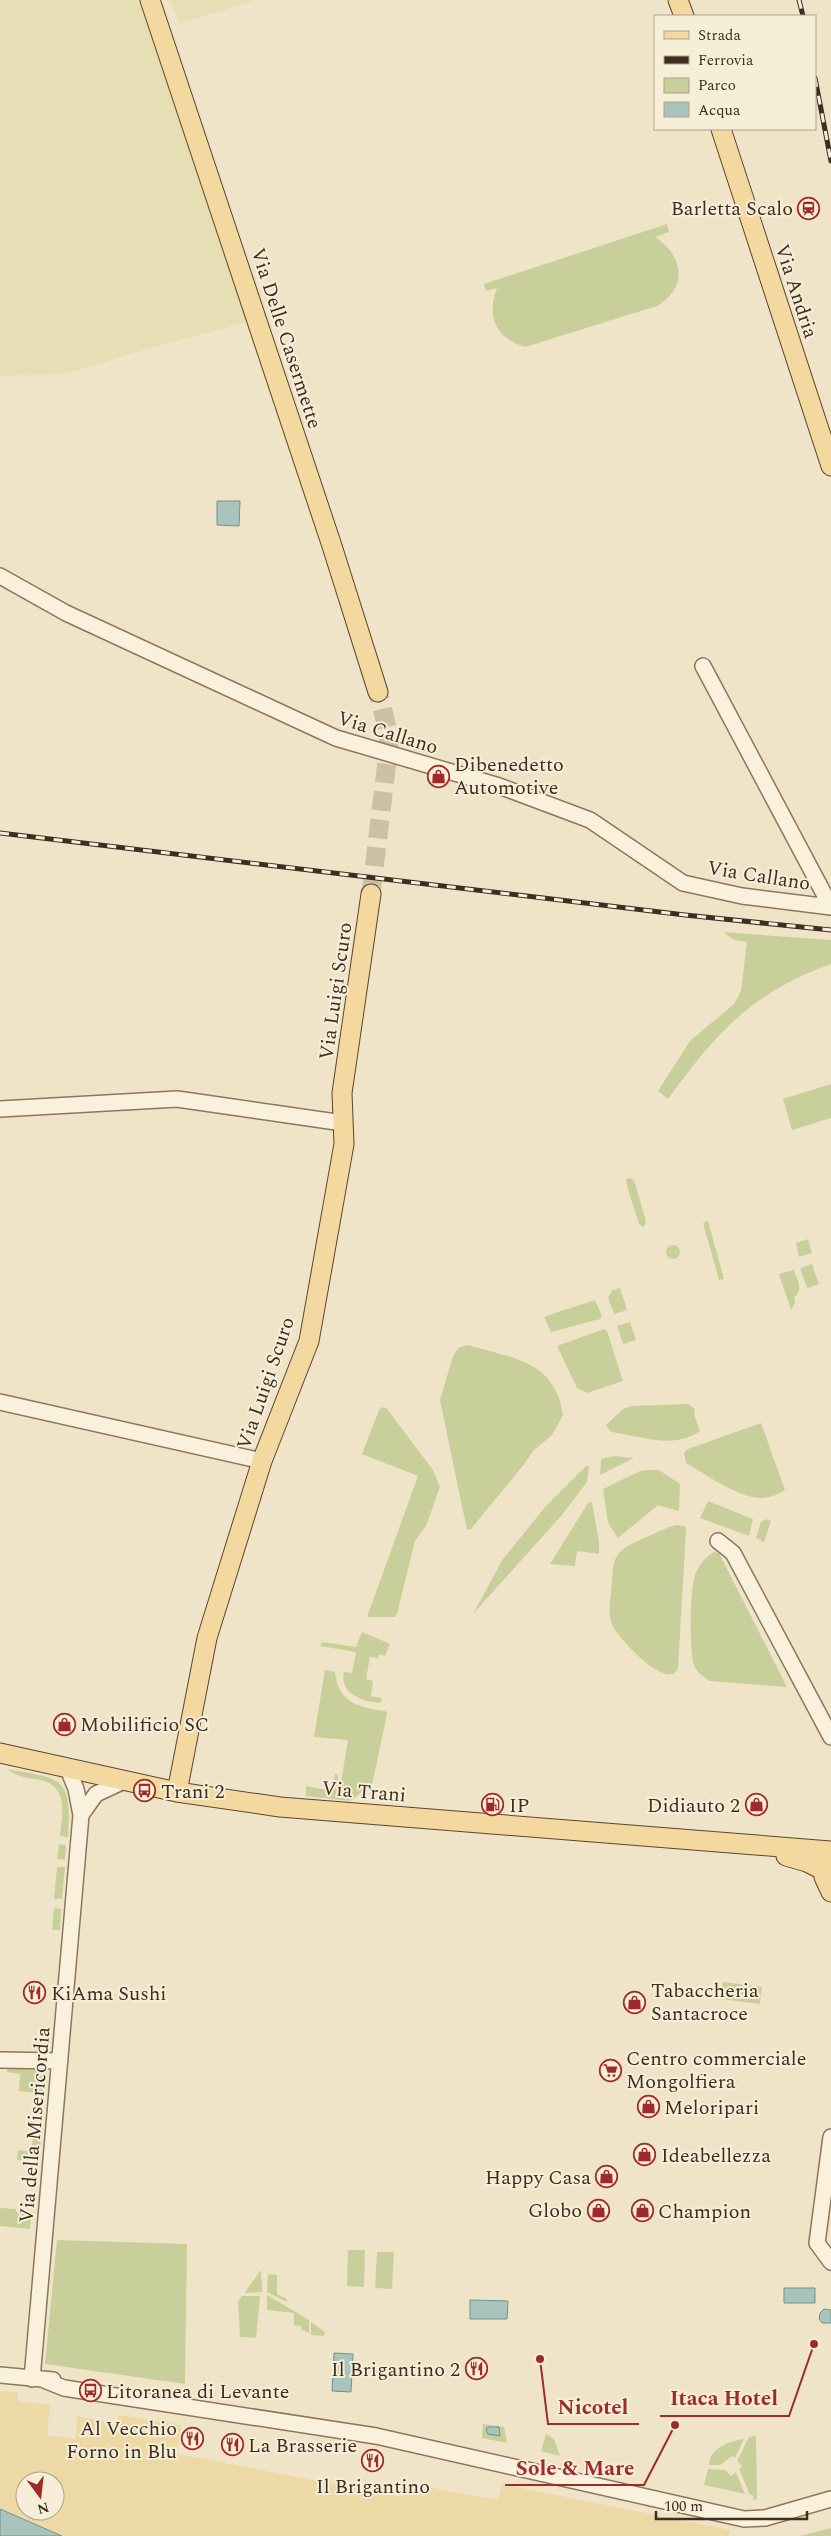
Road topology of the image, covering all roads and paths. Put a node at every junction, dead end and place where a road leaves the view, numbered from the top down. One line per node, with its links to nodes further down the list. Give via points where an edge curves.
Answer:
1 (150, 0): 8 (main road, Via Delle Casermette)
2 (678, 0): 3 (main road)
3 (684, 15)
4 (721, 130): 5 (main road, Via Andria)
5 (831, 466)
6 (0, 576): 10 (street, Via Callano, via 66,613 336,738 499,786 590,820 683,882 742,896)
7 (703, 666): 10 (street)
8 (378, 692)
9 (371, 894): 12 (main road, Via Luigi Scuro, via 342,1094)
10 (831, 907)
11 (0, 1109): 12 (street, via 177,1099)
12 (343, 1122): 14 (main road, Via Luigi Scuro, via 344,1144 309,1341)
13 (0, 1402): 14 (street)
14 (262, 1461): 20 (main road, Via Luigi Scuro, via 207,1638)
15 (718, 1541): 16 (street, via 733,1553)
16 (831, 1736)
17 (0, 1753): 18 (main road, Via Trani)
18 (68, 1769): 19 (main road, Via Trani); 21 (street, Via della Misericordia)
19 (126, 1780): 20 (main road, Via Trani); 21 (street, via 96,1794)
20 (177, 1792): 22 (main road, Via Trani, via 280,1807)
21 (81, 1815): 27 (street, Via della Misericordia)
22 (729, 1842): 23 (main road, Via Trani); 24 (main road, Via Trani)
23 (831, 1852)
24 (828, 1865): 25 (main road, Via Trani, via 826,1884)
25 (831, 1892)
26 (0, 2060): 27 (street)
27 (60, 2061): 31 (street, Via della Misericordia)
28 (831, 2137): 29 (street, via 817,2244)
29 (831, 2262)
30 (0, 2376): 31 (street)
31 (38, 2380): 32 (street, via 64,2388 376,2432 744,2519 764,2518)
32 (831, 2499)

